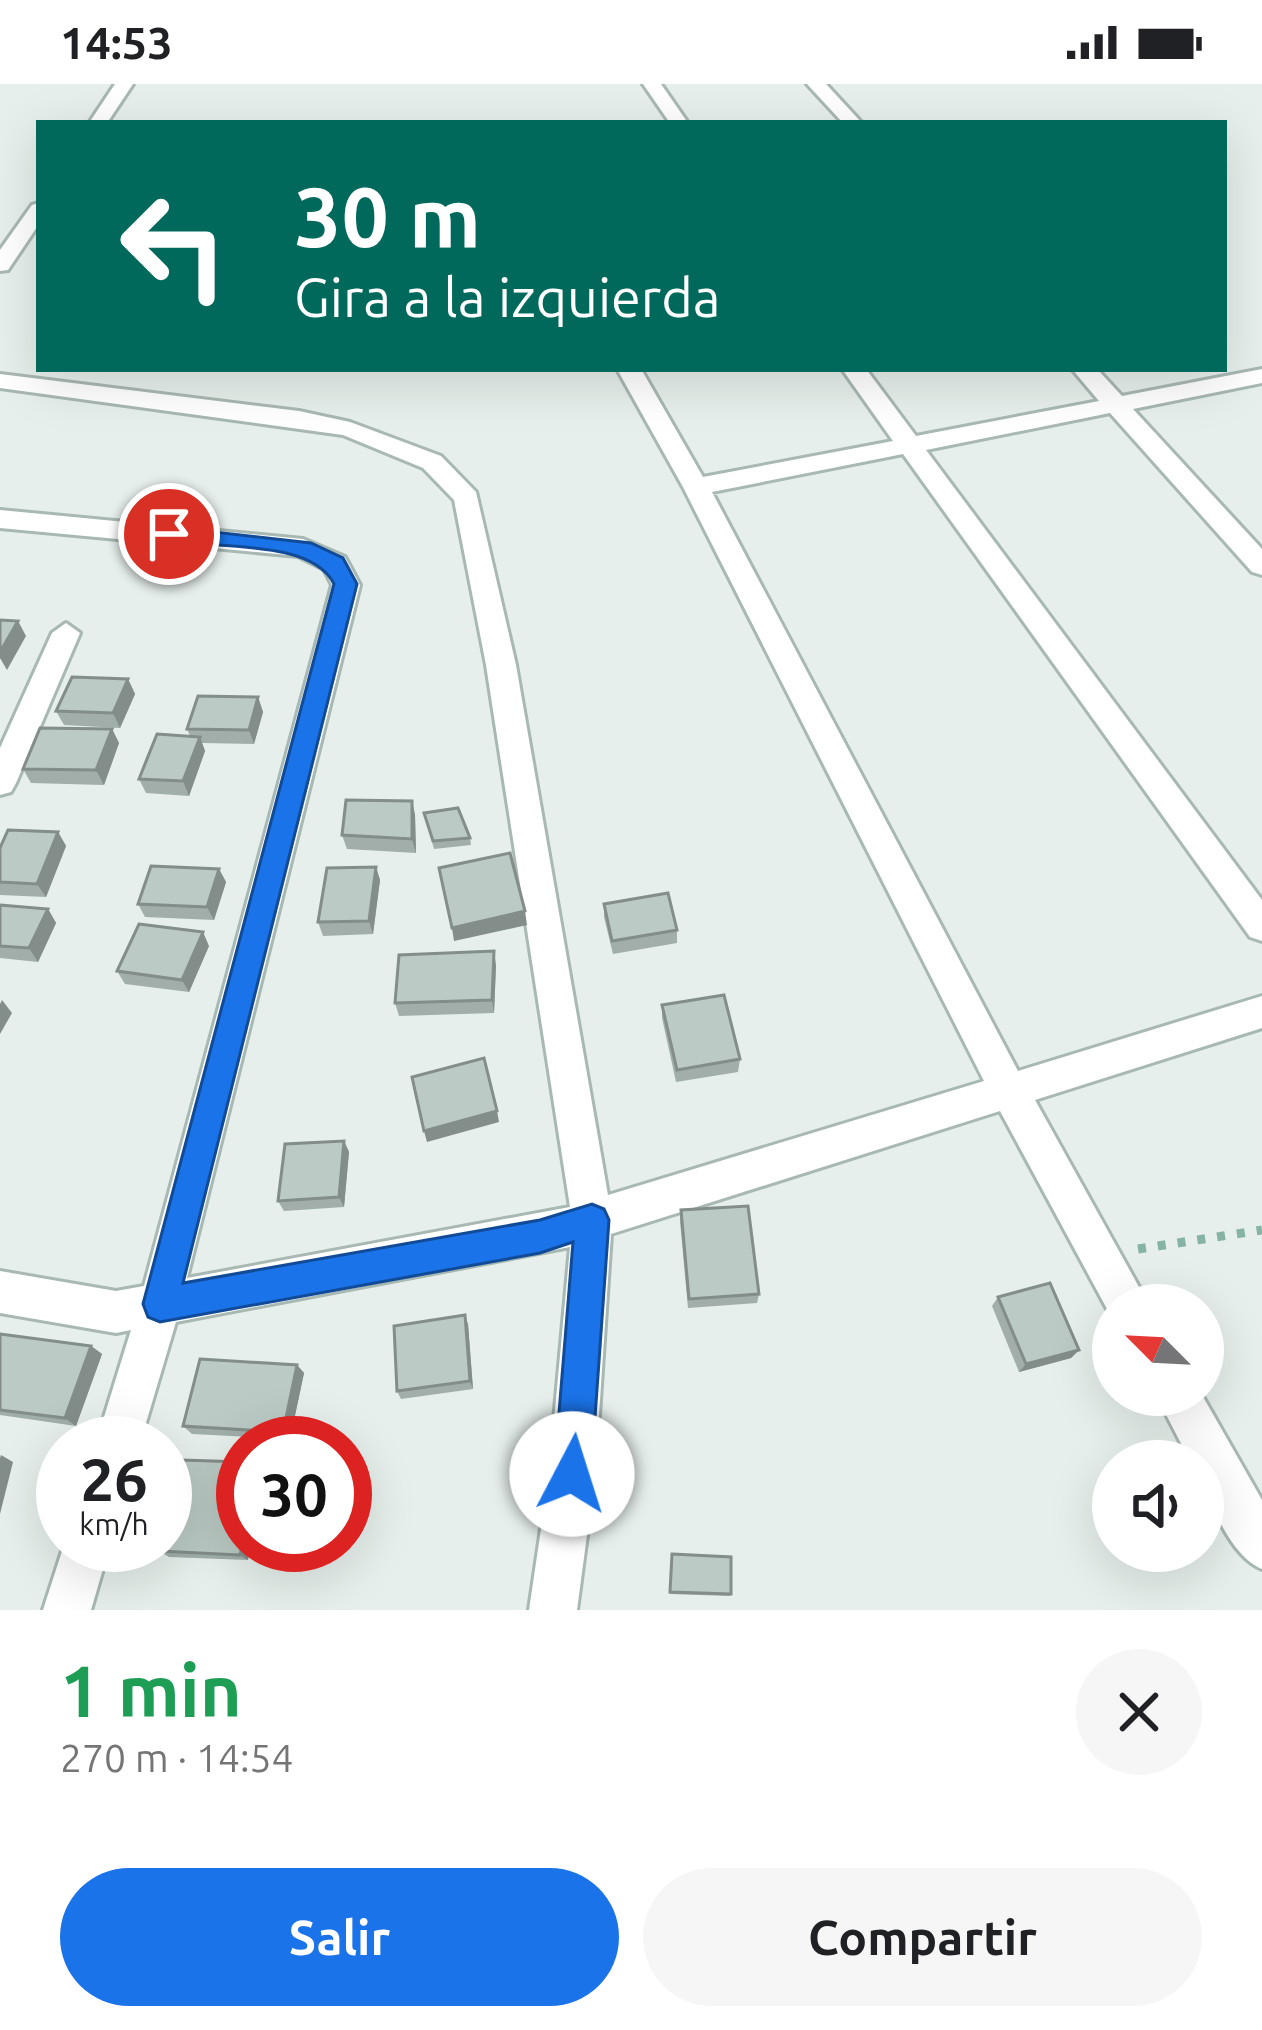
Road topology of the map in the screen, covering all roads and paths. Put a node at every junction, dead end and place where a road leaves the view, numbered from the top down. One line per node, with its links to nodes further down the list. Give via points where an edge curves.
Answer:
1 (124, 84): 4 (street)
2 (652, 84): 5 (street)
3 (816, 84): 6 (street)
4 (100, 120)
5 (677, 120)
6 (850, 120)
7 (32, 230): 8 (street)
8 (0, 266)
9 (630, 372): 16 (street)
10 (856, 372): 15 (street)
11 (1087, 372): 14 (street)
12 (1262, 376): 14 (street)
13 (0, 381): 24 (street, via 324,423 418,454 458,484 473,513 501,664)
14 (1117, 405): 15 (street); 18 (street)
15 (910, 445): 16 (street); 21 (street)
16 (696, 487): 23 (street)
17 (0, 519): 29 (street, via 303,548 335,563 346,584)
18 (1262, 566)
19 (66, 633): 20 (street)
20 (0, 783)
21 (1262, 927)
22 (1262, 1012): 23 (street)
23 (1010, 1091): 24 (street); 26 (street)
24 (592, 1220): 29 (street); 35 (street)
25 (1262, 1230): 26 (path)
26 (1100, 1255): 27 (street)
27 (1116, 1284)
28 (0, 1292): 29 (street, via 116,1312)
29 (160, 1304): 30 (street)
30 (126, 1416)
31 (1190, 1416): 32 (street)
32 (1262, 1546)
33 (79, 1572): 34 (street)
34 (67, 1610)
35 (553, 1610)

